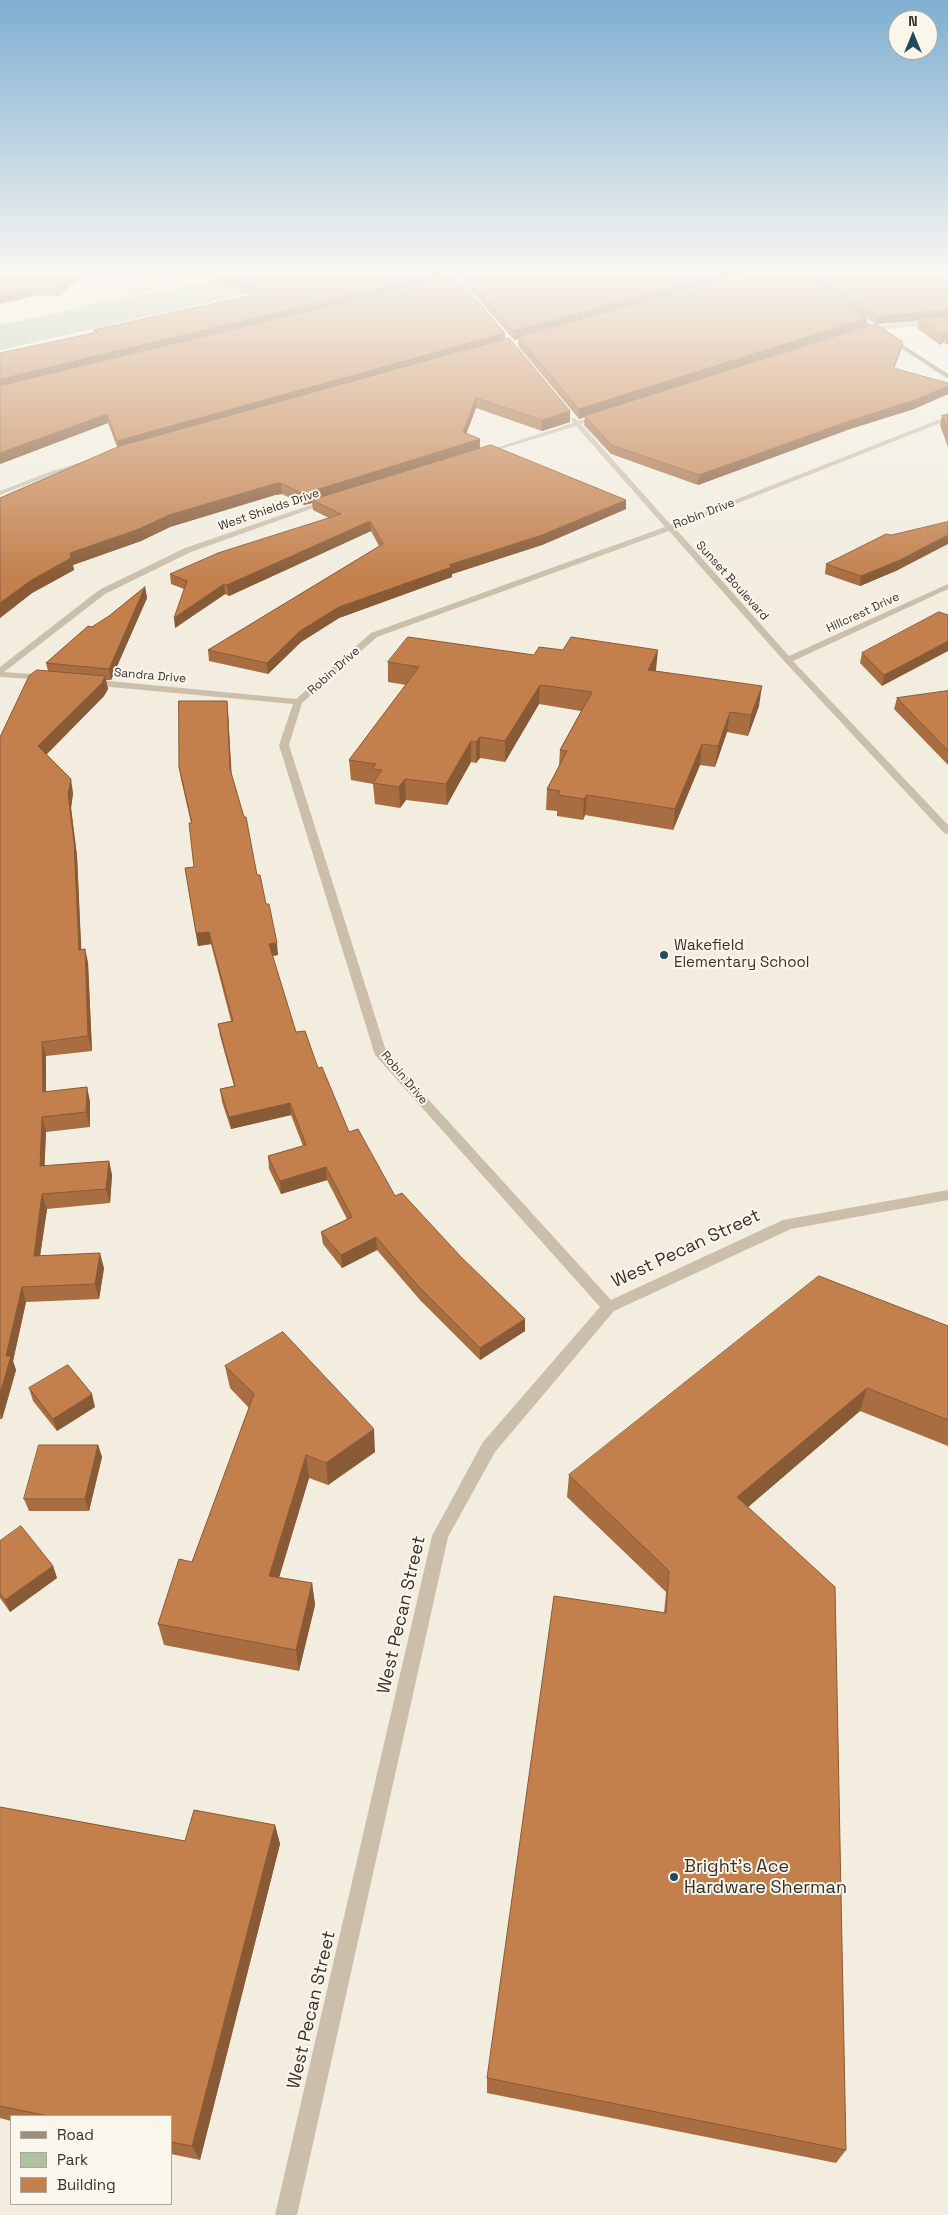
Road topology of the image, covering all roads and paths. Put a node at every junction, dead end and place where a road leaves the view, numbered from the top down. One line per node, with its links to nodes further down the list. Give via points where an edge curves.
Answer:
1 (564, 409): 4 (street, Sunset Boulevard)
2 (604, 415): 4 (street)
3 (948, 418): 9 (street, Robin Drive)
4 (576, 424): 5 (street); 9 (street, Sunset Boulevard)
5 (474, 456)
6 (92, 461): 7 (street)
7 (0, 492)
8 (333, 499): 12 (street, West Shields Drive, via 188,550 102,592)
9 (669, 528): 11 (street, Sunset Boulevard); 15 (street, Robin Drive, via 374,635)
10 (948, 586): 11 (street, Hillcrest Drive)
11 (788, 660): 16 (street, Sunset Boulevard)
12 (0, 672): 13 (street)
13 (60, 679)
14 (80, 681): 15 (street, Sandra Drive)
15 (298, 702): 18 (street, Robin Drive, via 284,745 381,1055)
16 (948, 831)
17 (948, 1195): 18 (street, West Pecan Street, via 788,1224)
18 (609, 1307): 19 (street, West Pecan Street, via 489,1447 440,1536)
19 (286, 2215)

